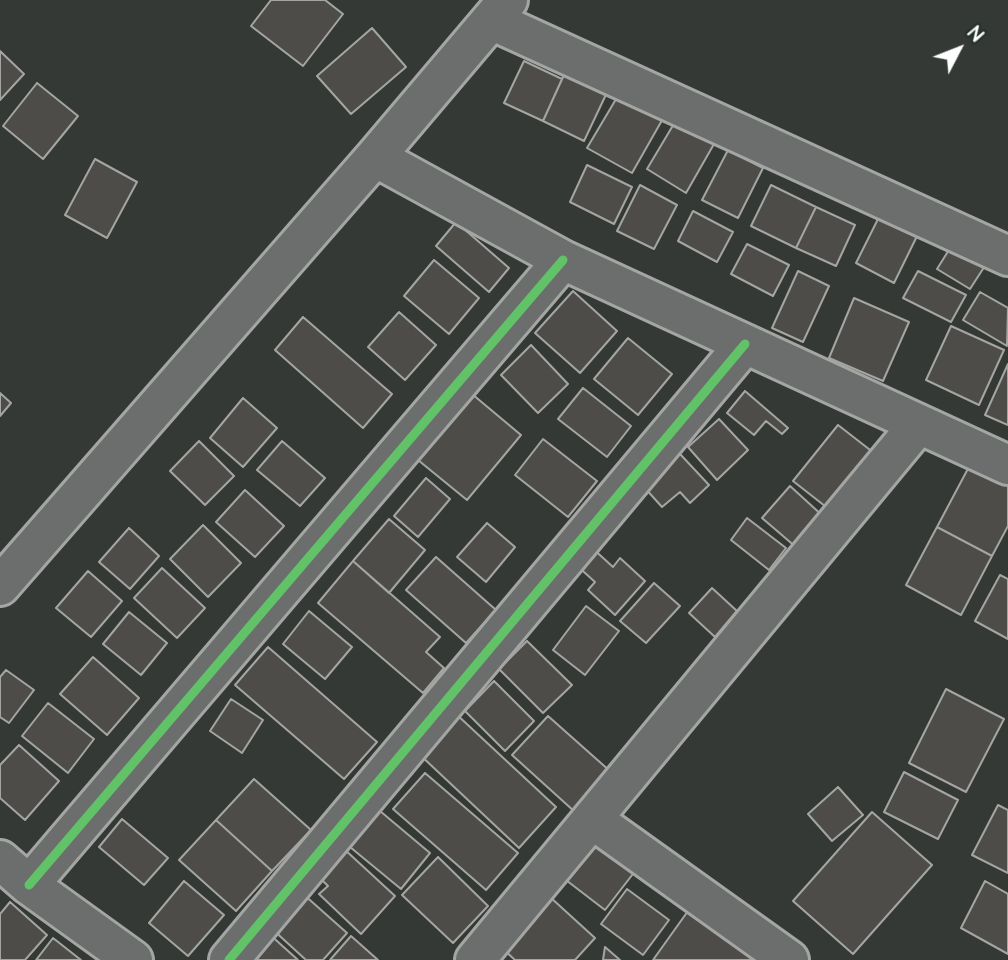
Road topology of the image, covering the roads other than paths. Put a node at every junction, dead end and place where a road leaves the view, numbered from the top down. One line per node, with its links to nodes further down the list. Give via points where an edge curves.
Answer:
1 (499, 10): 2 (street); 3 (street)
2 (374, 157): 4 (street); 8 (street)
3 (1008, 256)
4 (563, 260): 5 (street); 11 (street)
5 (745, 344): 6 (street); 13 (street)
6 (919, 424): 7 (street); 9 (street)
7 (1008, 466)
8 (0, 586)
9 (592, 819): 14 (street); 15 (street)
10 (0, 860): 11 (street)
11 (29, 885): 12 (street)
12 (133, 960)
13 (229, 960)
14 (475, 960)
15 (789, 960)

